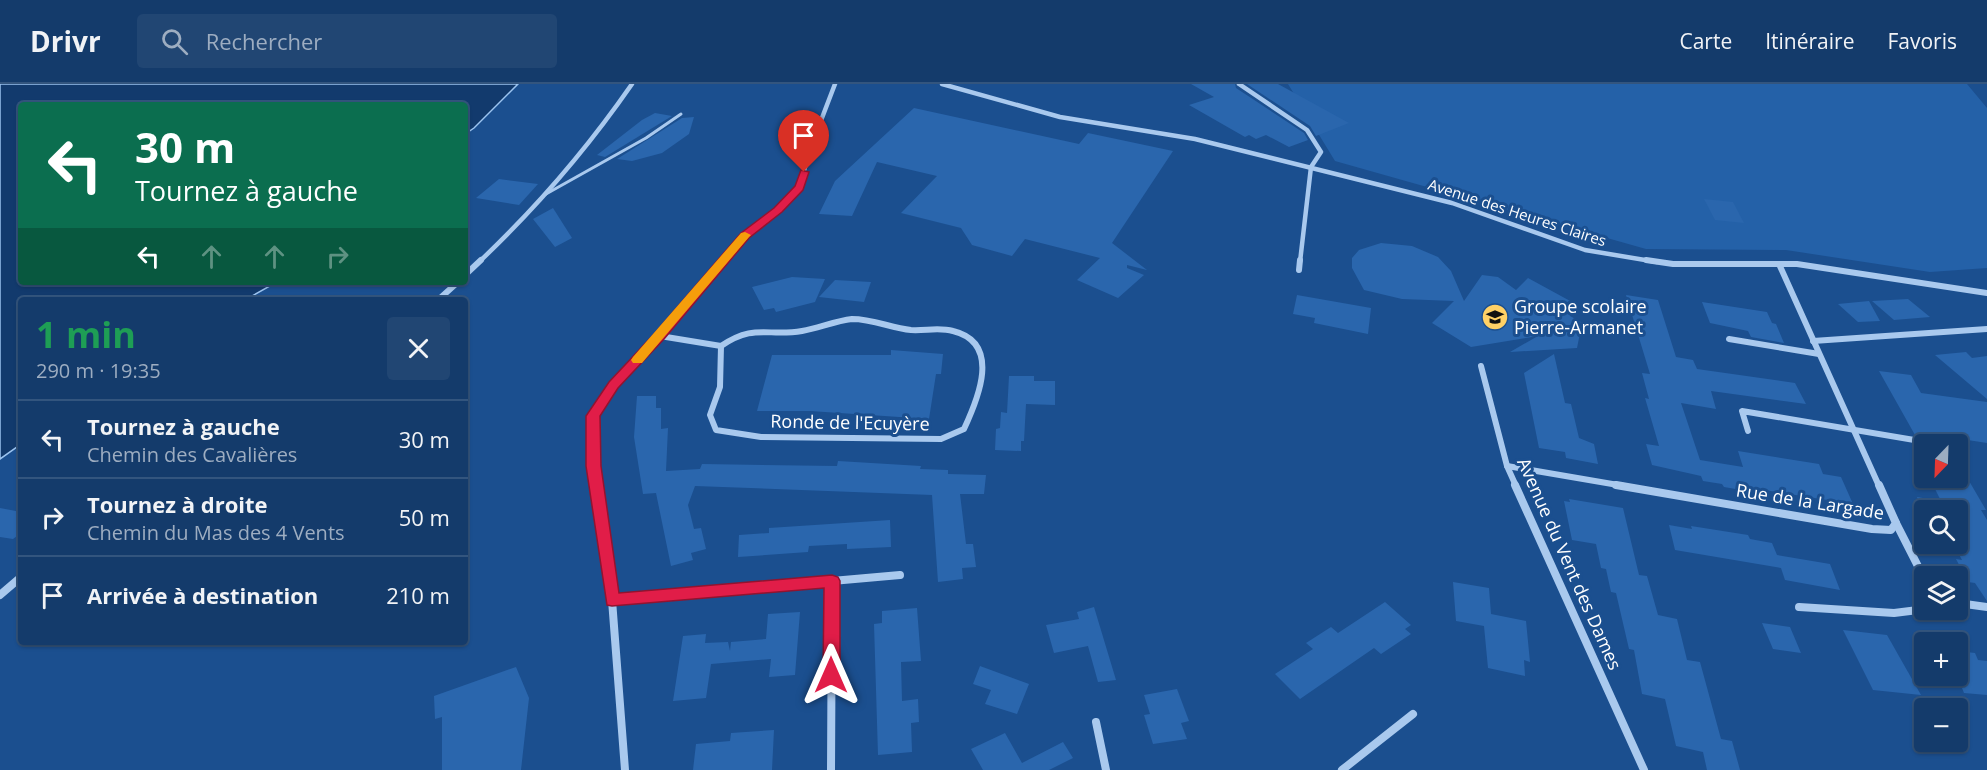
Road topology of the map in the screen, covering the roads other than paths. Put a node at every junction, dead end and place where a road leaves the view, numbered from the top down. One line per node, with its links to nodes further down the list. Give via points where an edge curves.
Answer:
1 (632, 84): 7 (street, via 601,130)
2 (835, 84): 15 (street, via 800,187 745,235)
3 (942, 84): 6 (street, Avenue des Heures Claires, via 1060,117 1195,139)
4 (1239, 84): 6 (street, via 1307,130 1321,152)
5 (681, 114): 7 (lane)
6 (1311, 167): 8 (street, Avenue des Heures Claires, via 1452,202 1585,250 1673,264); 9 (street)
7 (546, 194): 10 (street)
8 (1779, 264): 12 (street, Avenue des Heures Claires); 17 (street, Rue de la Largade)
9 (1299, 270)
10 (468, 272)
11 (455, 285): 13 (street)
12 (1987, 293)
13 (441, 297)
14 (1987, 329): 17 (street)
15 (660, 336): 18 (street); 31 (street, via 613,385 593,416 594,466)
16 (1728, 339): 19 (street)
17 (1813, 341): 19 (street, Rue de la Largade)
18 (721, 346): 18 (street, Ronde de l'Ecuyère, via 720,387 710,415 716,430 761,437 940,439 964,429 979,398 985,366 975,346 959,332 914,330 874,320 831,321 795,332 739,333)
19 (1819, 354): 21 (street, Rue de la Largade)
20 (1482, 366): 24 (street, Avenue du Vent des Dames)
21 (1854, 429): 22 (street, via 1742,411); 23 (street); 25 (street, Rue de la Largade)
22 (1748, 431)
23 (1914, 440)
24 (1507, 466): 25 (street, Rue de la Largade, via 1872,529 1892,530); 42 (street, Avenue du Vent des Dames)
25 (1896, 523): 26 (street)
26 (1918, 566)
27 (900, 575): 29 (street)
28 (18, 580): 30 (street)
29 (832, 581): 31 (street); 39 (street)
30 (0, 595)
31 (612, 600): 38 (street)
32 (1968, 604): 34 (street)
33 (1799, 607): 35 (street, via 1894,613)
34 (1987, 607)
35 (1914, 610)
36 (1413, 714): 41 (street)
37 (1096, 722): 40 (street)
38 (625, 770)
39 (831, 770)
40 (1106, 770)
41 (1342, 770)
42 (1644, 770)

